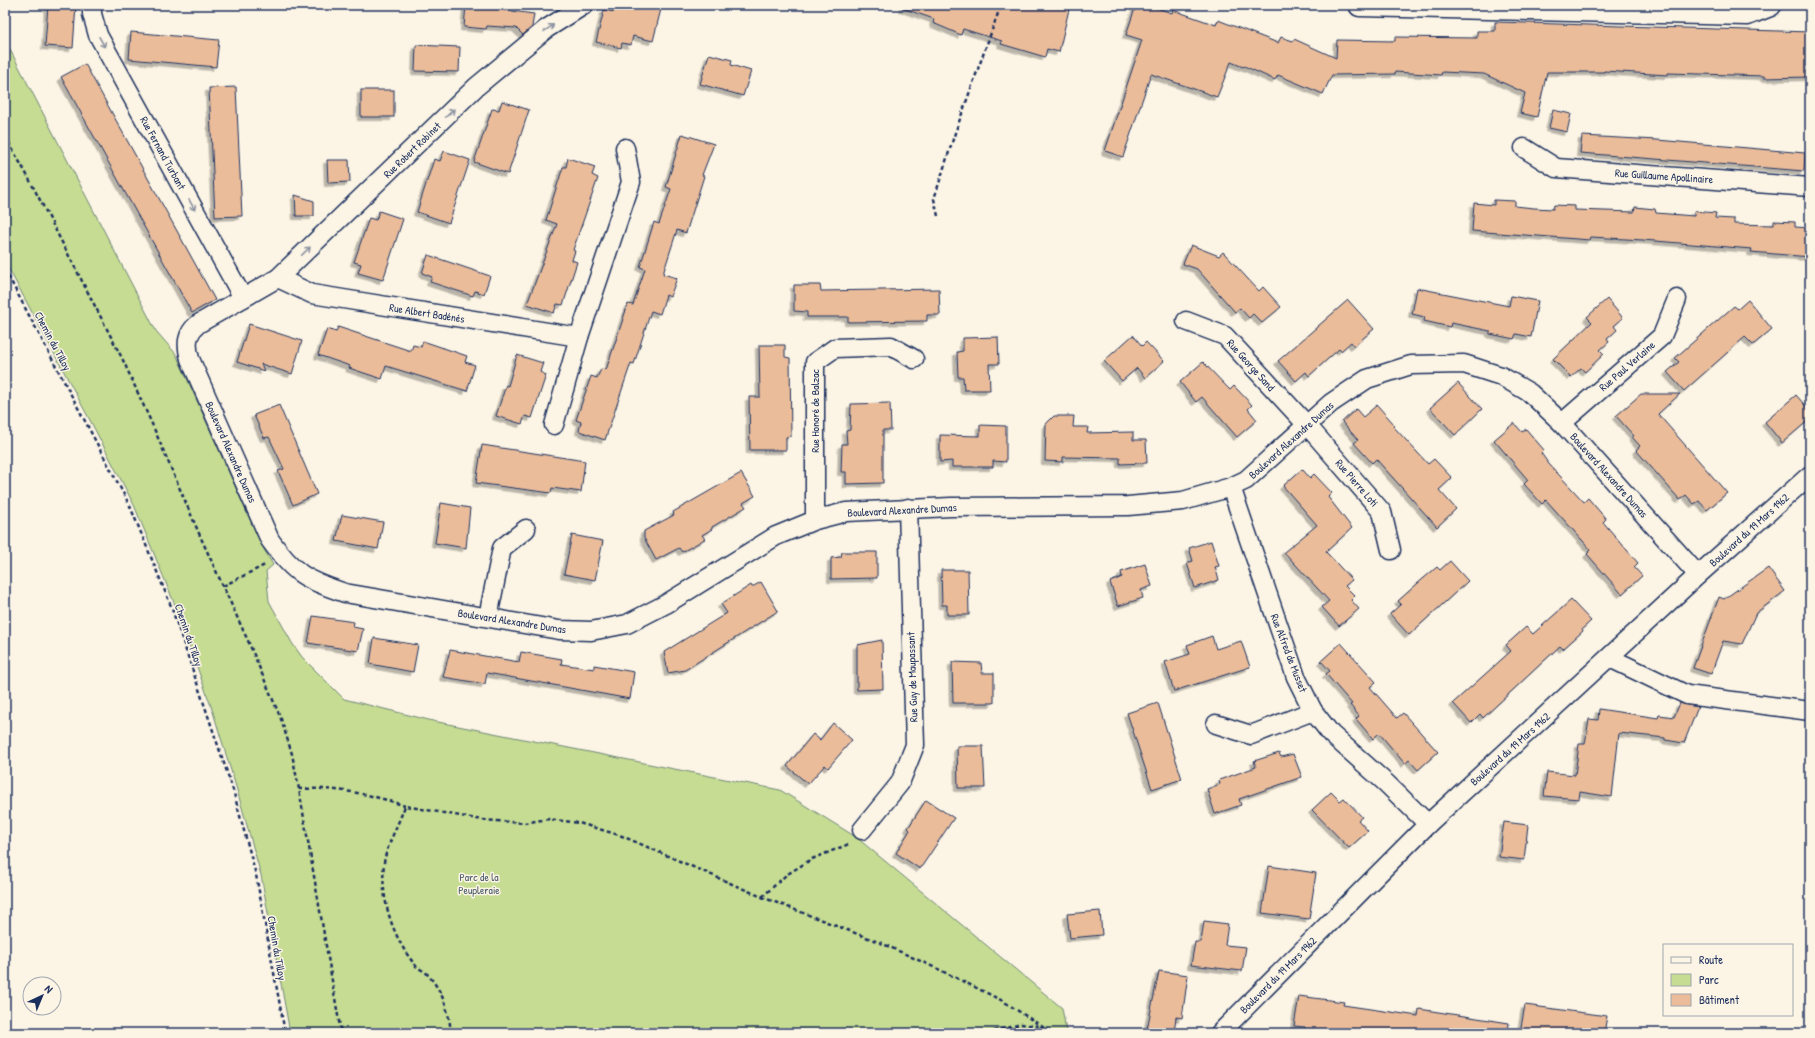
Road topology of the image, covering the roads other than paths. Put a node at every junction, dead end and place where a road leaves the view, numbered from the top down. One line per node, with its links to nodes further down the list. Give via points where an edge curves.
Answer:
1 (92, 5): 9 (street, Rue Fernand Turbant, one-way to 9, via 98,34)
2 (584, 5): 8 (street, Rue Robert Robinet, one-way to 2, via 481,83 546,29)
3 (1360, 5): 4 (street, via 1748,14)
4 (1770, 5)
5 (625, 148): 12 (street, via 631,182)
6 (1524, 148): 7 (street, Rue Guillaume Apollinaire, via 1556,168)
7 (1810, 187)
8 (278, 278): 9 (street, Rue Robert Robinet); 12 (street, Rue Albert Badénés, via 312,294)
9 (243, 298): 24 (street, Boulevard Alexandre Dumas, via 191,330 186,347 270,540 281,555 296,571 315,583 345,593)
10 (1677, 299): 14 (street, Rue Paul Verlaine, via 1662,336)
11 (1186, 321): 15 (street, Rue George Sand, via 1225,336)
12 (579, 337): 16 (street)
13 (914, 359): 20 (street, Rue Honoré de Balzac, via 891,346 834,348 815,362)
14 (1562, 423): 15 (street, Boulevard Alexandre Dumas, via 1530,393 1501,376 1464,364 1411,364 1367,379 1331,402); 23 (street, Boulevard Alexandre Dumas)
15 (1306, 424): 18 (street, Boulevard Alexandre Dumas, via 1246,480); 22 (street, Rue Pierre Loti, via 1382,512)
16 (554, 425)
17 (1810, 475): 23 (street, Boulevard du 19 Mars 1962)
18 (1231, 487): 19 (street, Boulevard Alexandre Dumas, via 1183,501 1128,506); 26 (street, Rue Alfred de Musset, via 1296,677)
19 (908, 508): 20 (street, Boulevard Alexandre Dumas, via 846,512); 30 (street, Rue Guy de Maupassant, via 915,745 900,783)
20 (815, 520): 24 (street, Boulevard Alexandre Dumas, via 776,536 666,604 627,624 591,631 559,630)
21 (526, 529): 24 (street, via 502,548)
22 (1392, 550)
23 (1698, 575): 25 (street, Boulevard du 19 Mars 1962)
24 (488, 617)
25 (1610, 658): 27 (street, via 1687,695); 29 (street, Boulevard du 19 Mars 1962)
26 (1313, 711): 28 (street, via 1251,735); 29 (street, Rue Alfred de Musset, via 1331,734)
27 (1810, 711)
28 (1216, 724)
29 (1428, 824): 31 (street, Boulevard du 19 Mars 1962)
30 (856, 836)
31 (1229, 1030)

